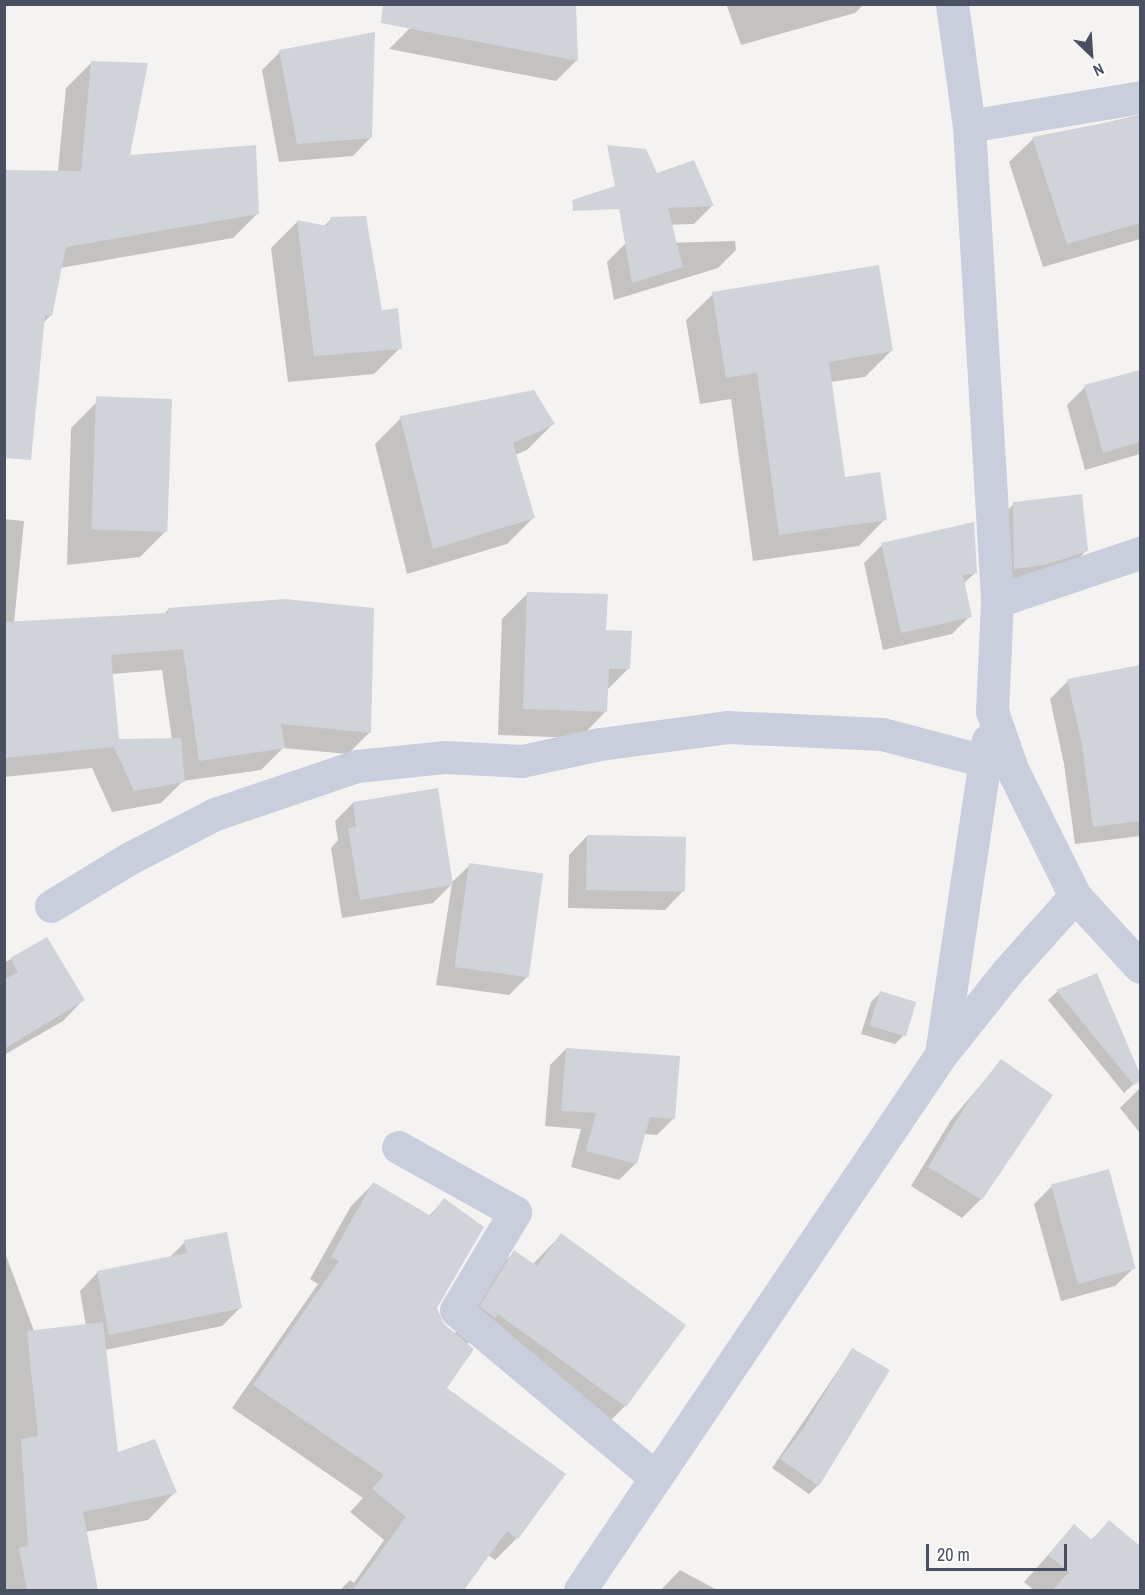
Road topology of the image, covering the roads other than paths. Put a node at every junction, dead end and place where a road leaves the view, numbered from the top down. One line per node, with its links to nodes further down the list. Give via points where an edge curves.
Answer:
1 (952, 4): 3 (street)
2 (1140, 97): 3 (street)
3 (969, 126): 5 (street)
4 (1140, 554): 5 (street)
5 (997, 601): 6 (street)
6 (992, 711): 7 (street); 8 (street, via 1012,769)
7 (985, 762): 9 (street, via 882,734 727,727 600,744 522,762 444,757 357,766 215,814 130,858); 11 (street)
8 (1075, 896): 10 (street); 11 (street, via 1006,972)
9 (51, 906)
10 (1140, 967)
11 (940, 1056): 13 (street)
12 (398, 1147): 13 (street, via 515,1212 456,1310)
13 (656, 1478): 14 (street)
14 (580, 1590)

